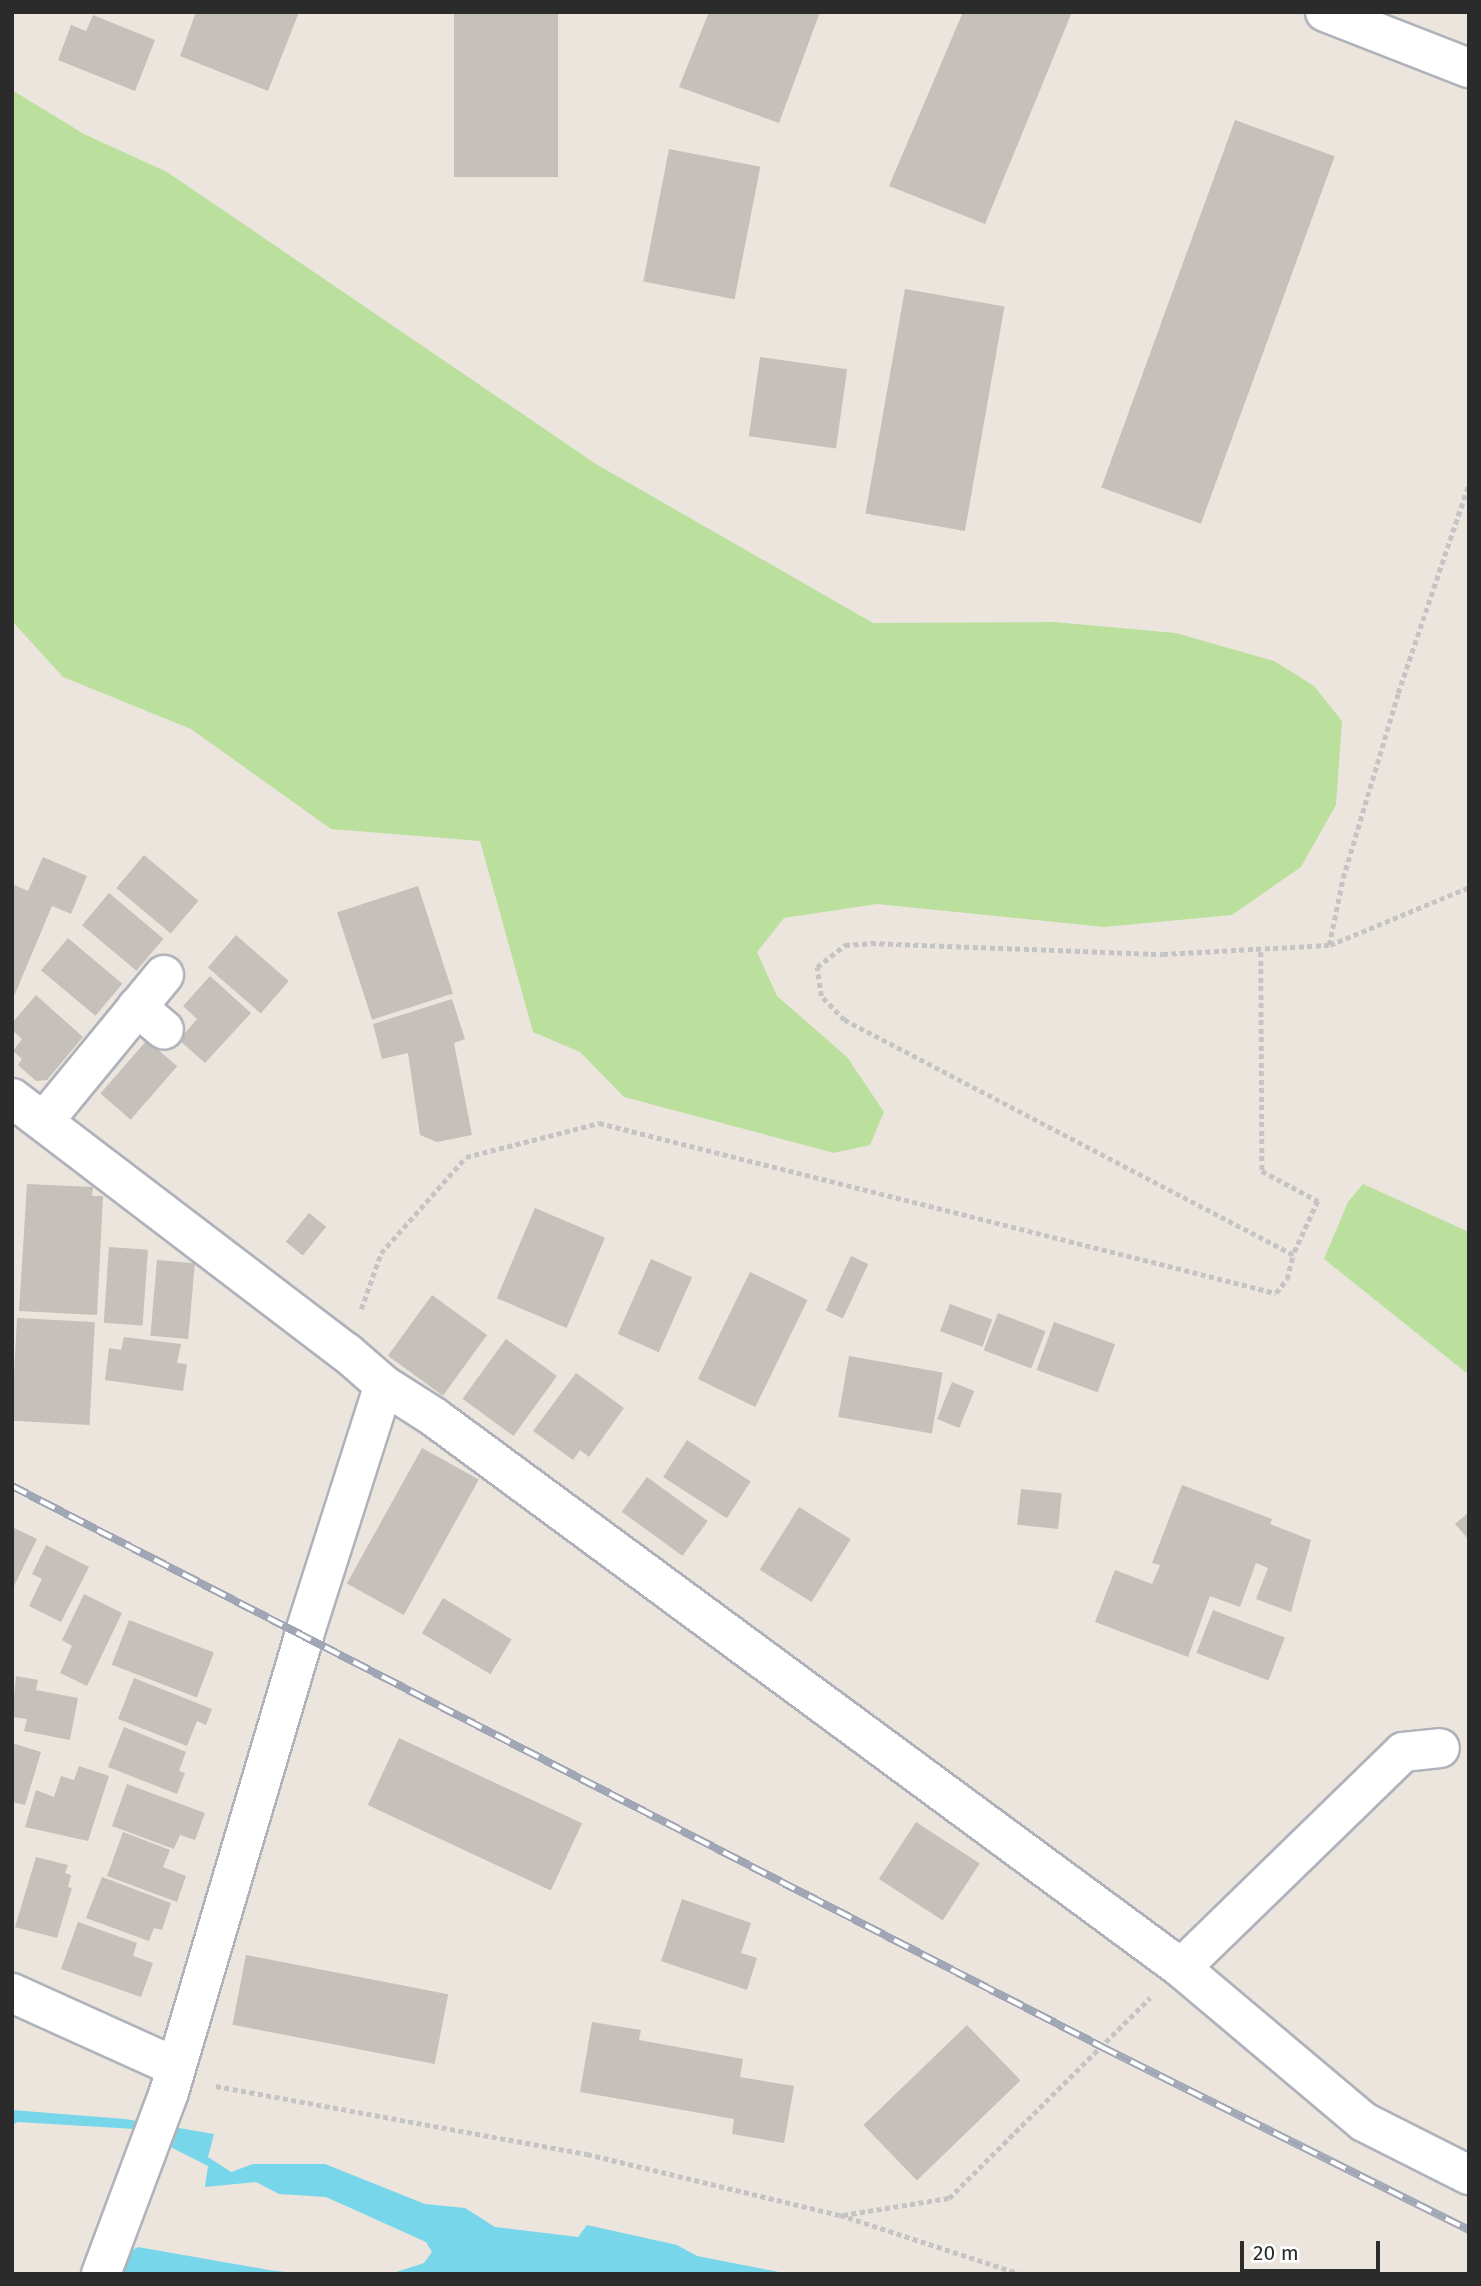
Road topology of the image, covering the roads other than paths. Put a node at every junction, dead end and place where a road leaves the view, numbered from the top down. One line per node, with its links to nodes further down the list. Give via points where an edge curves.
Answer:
1 (1325, 12): 2 (street)
2 (1469, 68)
3 (164, 975): 5 (street, via 151,1019)
4 (12, 1098): 5 (street)
5 (44, 1121): 6 (street)
6 (384, 1385): 8 (street, via 434,1417); 10 (street)
7 (1440, 1748): 8 (street, via 1403,1752)
8 (1181, 1968): 11 (street, via 1364,2122)
9 (12, 1993): 10 (street)
10 (172, 2079): 12 (street)
11 (1469, 2175)
12 (101, 2274)

